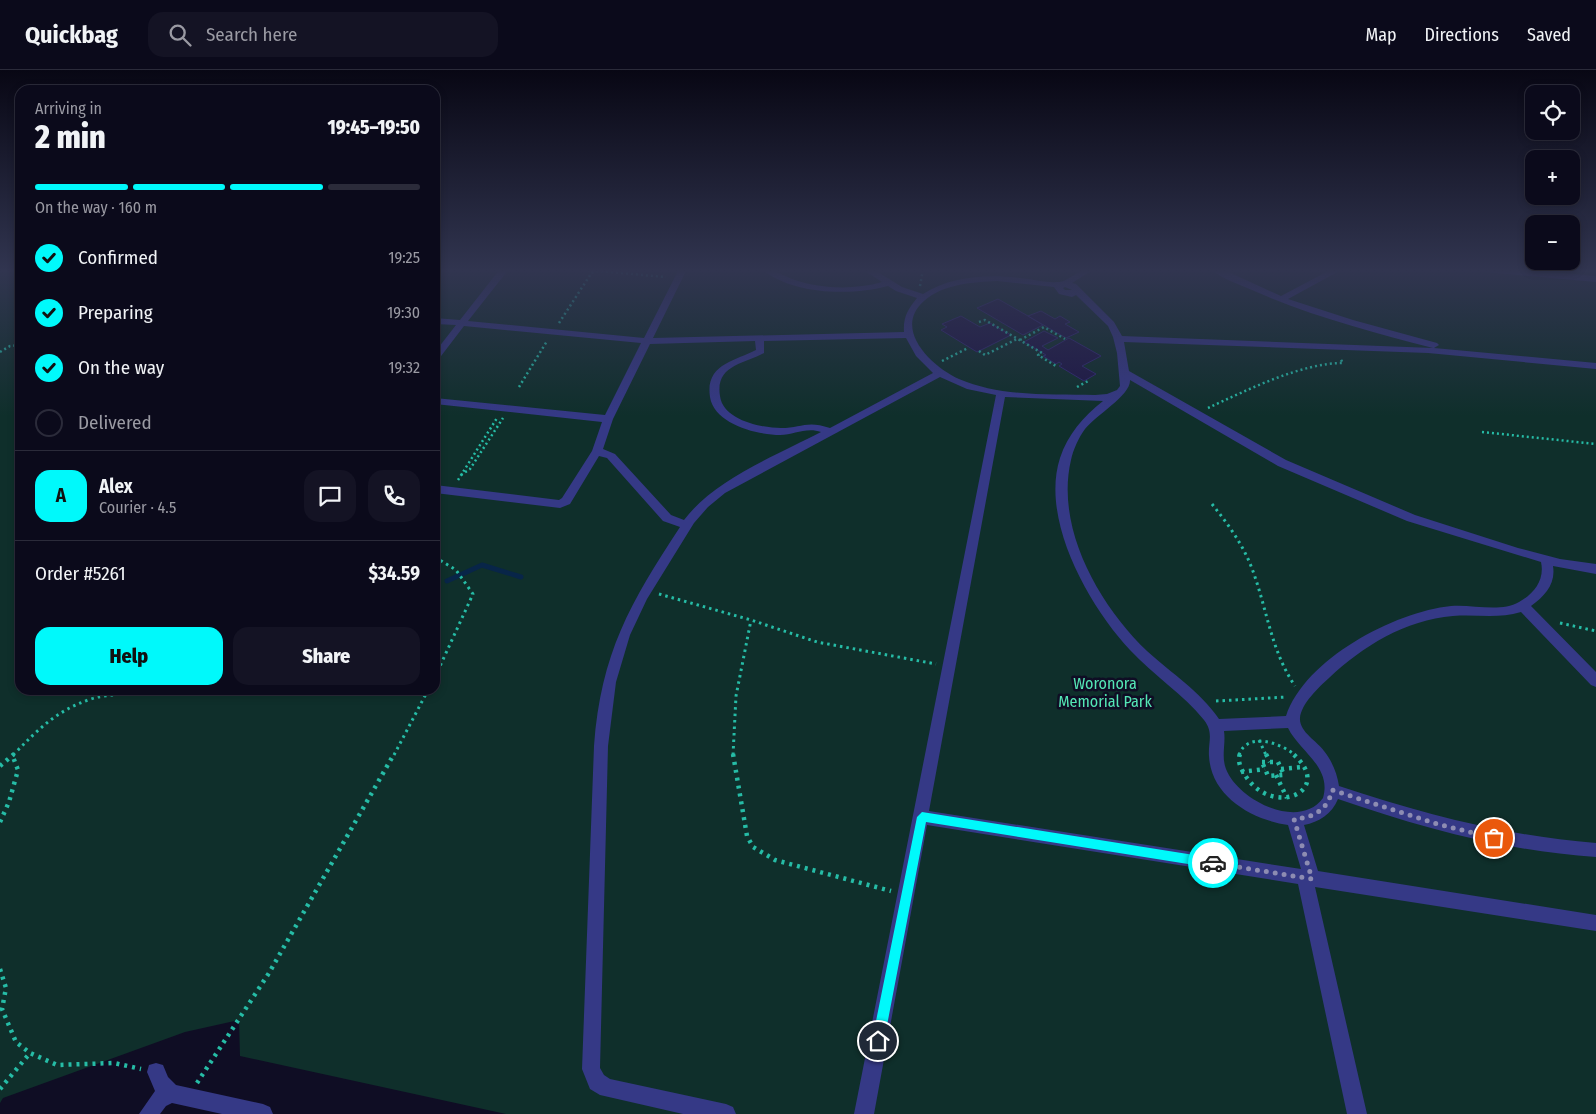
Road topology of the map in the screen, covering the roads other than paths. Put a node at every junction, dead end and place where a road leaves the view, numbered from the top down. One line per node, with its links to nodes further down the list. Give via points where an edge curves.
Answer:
1 (466, 318): 7 (street)
2 (659, 318): 11 (street)
3 (909, 318): 8 (street)
4 (1103, 318): 10 (street)
5 (1338, 318): 13 (street, via 1454,349)
6 (440, 321): 7 (street)
7 (462, 323): 11 (street); 12 (street)
8 (908, 335): 9 (street); 15 (street, via 917,353)
9 (759, 338): 11 (street); 23 (street, via 760,351 731,363 717,377 714,395 719,406 736,421 760,428 781,431 810,425)
10 (1119, 340): 13 (street, via 1420,349); 16 (street)
11 (647, 341): 22 (street)
12 (440, 352)
13 (1489, 355): 14 (street)
14 (1596, 366)
15 (935, 369): 17 (street, via 973,387); 23 (street)
16 (1124, 372): 18 (street, via 1124,388); 27 (street, via 1282,463 1402,514 1472,539)
17 (1001, 394): 19 (street); 34 (street)
18 (1118, 394): 19 (street, via 1107,398); 21 (street)
19 (1086, 398): 21 (street, via 1092,408)
20 (440, 402): 22 (street)
21 (1091, 416): 32 (street, via 1072,442 1064,467 1063,500 1072,543 1095,593 1123,633)
22 (608, 419): 24 (street)
23 (829, 432): 26 (street, via 721,490 701,506)
24 (597, 451): 25 (street, via 566,501 560,504); 26 (street, via 611,456 667,518)
25 (440, 490)
26 (686, 525): 43 (street, via 622,638 608,686 602,728 591,1069 597,1082 607,1088)
27 (1546, 560): 28 (street); 29 (street, via 1549,574 1546,585)
28 (1596, 569)
29 (1523, 606): 30 (street); 31 (street, via 1499,612 1455,611 1421,617 1386,631 1329,670 1305,696)
30 (1596, 681)
31 (1293, 722): 32 (street); 33 (street, via 1322,759)
32 (1216, 726): 35 (street, via 1219,736 1216,750 1218,767 1234,792 1266,813)
33 (1332, 790): 35 (street, via 1323,809 1310,817); 36 (street, via 1479,835 1544,846)
34 (922, 817): 37 (street); 44 (street)
35 (1294, 819): 37 (street)
36 (1596, 850)
37 (1309, 878): 38 (street); 45 (street)
38 (1596, 923)
39 (156, 1072): 40 (street, via 161,1084)
40 (180, 1095): 41 (street, via 159,1099); 42 (street)
41 (150, 1114)
42 (263, 1114)
43 (726, 1114)
44 (864, 1114)
45 (1357, 1114)

